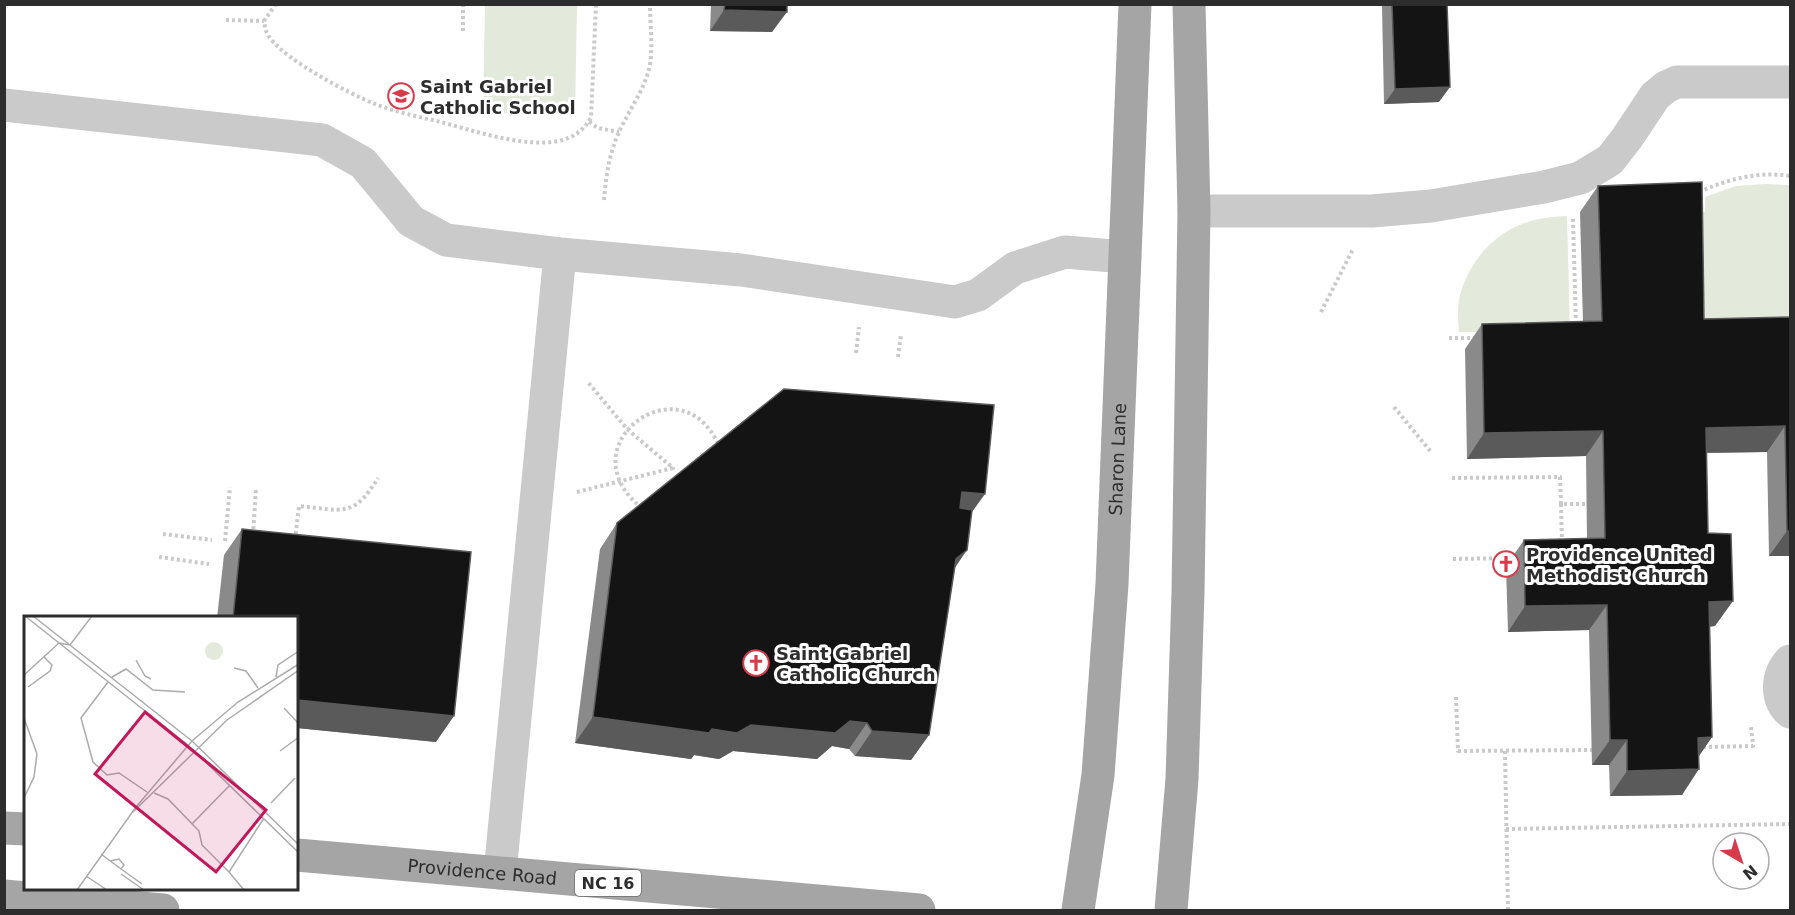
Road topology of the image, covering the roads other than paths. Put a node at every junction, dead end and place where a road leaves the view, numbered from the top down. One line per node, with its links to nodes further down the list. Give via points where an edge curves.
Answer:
1 (1135, 4): 7 (main road, Sharon Lane)
2 (1189, 4): 5 (main road)
3 (1791, 81): 5 (lane, via 1677,82 1655,96 1610,160 1580,178 1544,187 1431,206 1372,211)
4 (4, 105): 6 (lane, via 322,140 363,163 411,221 446,240)
5 (1194, 211): 18 (main road, via 1182,779)
6 (560, 254): 7 (lane, via 741,270 955,302 978,295 1015,268 1065,252); 13 (lane)
7 (1125, 256): 17 (main road, Sharon Lane, via 1110,620 1098,775)
8 (1791, 661): 9 (lane, via 1778,685)
9 (1791, 712)
10 (4, 828): 11 (main road)
11 (24, 830)
12 (298, 855): 13 (main road, Providence Road / NC 16)
13 (500, 873): 16 (main road, Providence Road / NC 16)
14 (4, 896): 15 (main road)
15 (163, 910)
16 (919, 910)
17 (1078, 910)
18 (1171, 910)

